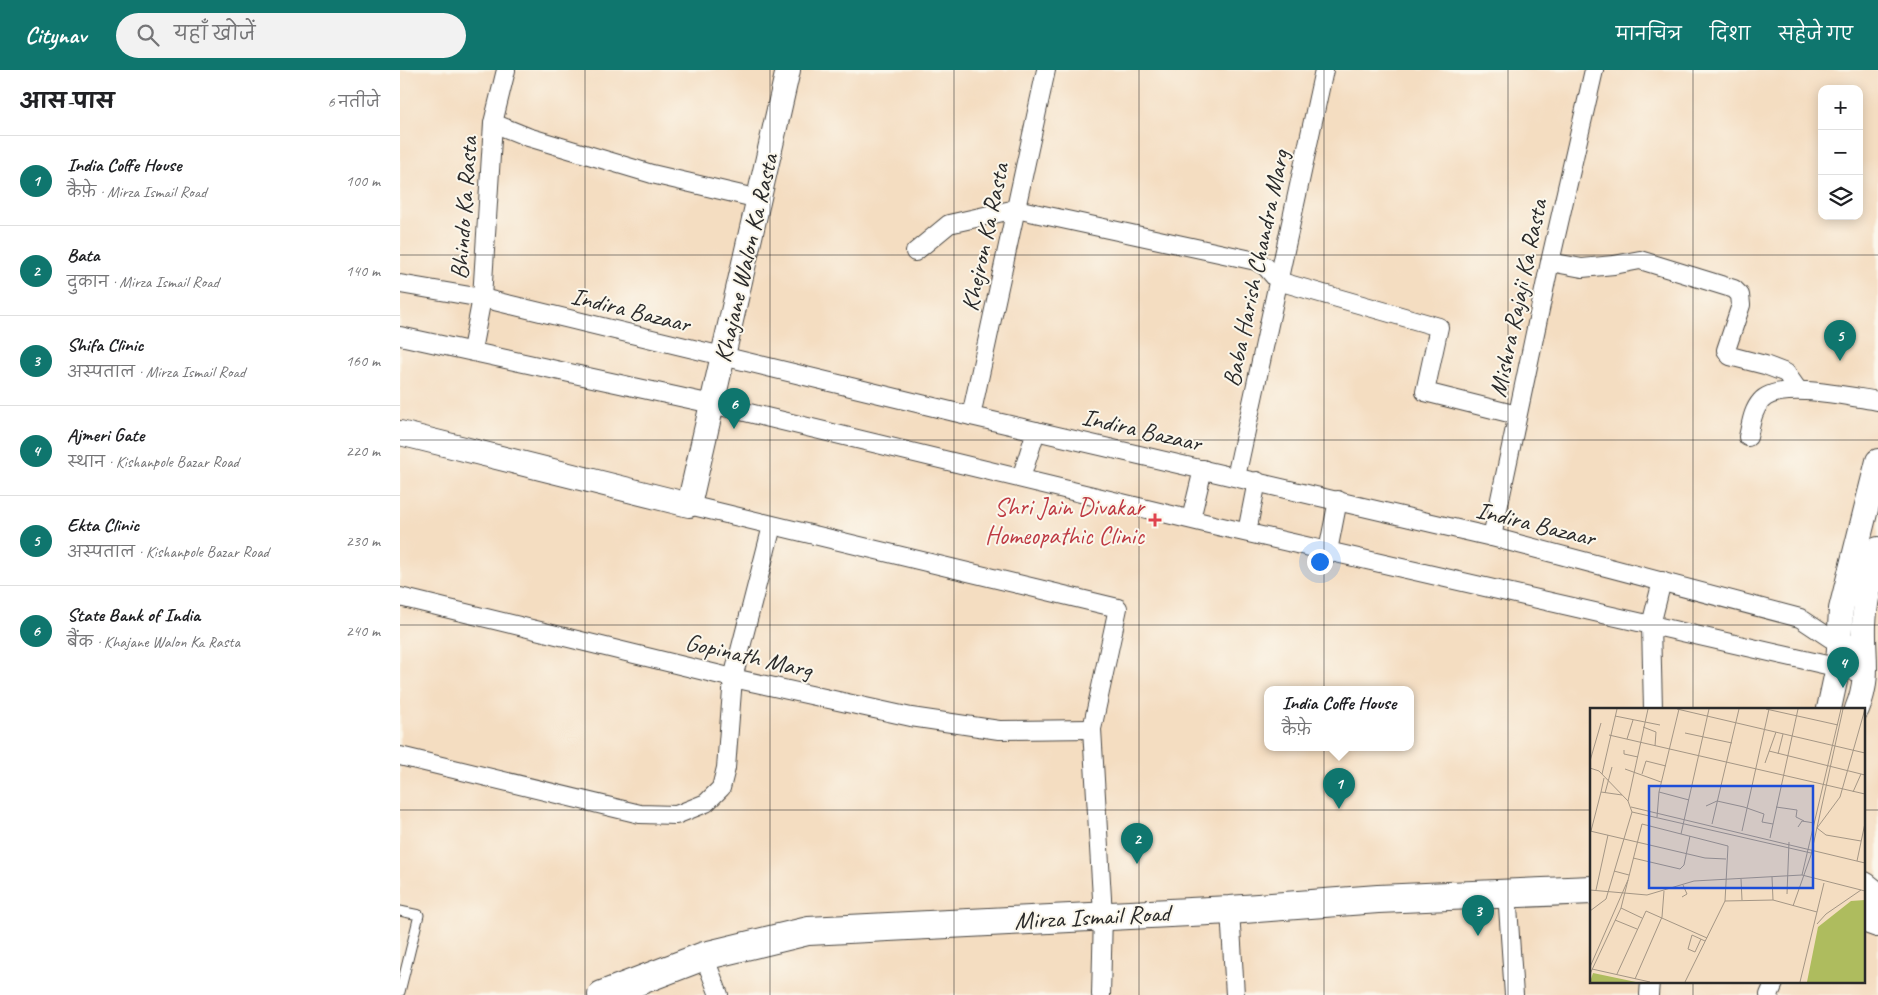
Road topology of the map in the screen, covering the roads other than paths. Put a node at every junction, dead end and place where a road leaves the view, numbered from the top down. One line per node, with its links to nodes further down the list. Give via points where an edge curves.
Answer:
1 (506, 70): 6 (street, Bhindo Ka Rasta)
2 (788, 70): 7 (street, Khajane Walon Ka Rasta)
3 (1046, 70): 8 (street, Khejron Ka Rasta)
4 (1324, 70): 11 (street, Baba Harish Chandra Marg)
5 (1594, 70): 10 (street, Mishra Rajaji Ka Rasta)
6 (494, 123): 7 (street, via 528,137 652,174); 13 (street, Bhindo Ka Rasta)
7 (759, 199): 16 (street, Khajane Walon Ka Rasta)
8 (1016, 209): 9 (street, via 949,224); 11 (street, via 1256,261); 21 (street, Khejron Ka Rasta)
9 (915, 252)
10 (1550, 262): 17 (street, via 1582,268 1640,260 1734,289 1740,294 1742,305 1727,354 1786,373); 20 (street, Mishra Rajaji Ka Rasta)
11 (1278, 281): 20 (street, via 1438,327 1425,392); 27 (street, Baba Harish Chandra Marg)
12 (400, 284): 13 (street, Indira Bazaar)
13 (482, 298): 15 (street, Bhindo Ka Rasta); 16 (street, Indira Bazaar)
14 (400, 336): 15 (street)
15 (472, 350): 19 (street)
16 (723, 357): 19 (street, Khajane Walon Ka Rasta); 21 (street, Indira Bazaar)
17 (1798, 390): 18 (street); 24 (street, via 1772,393 1761,400 1754,411)
18 (1878, 401)
19 (712, 404): 28 (street); 31 (street, Khajane Walon Ka Rasta)
20 (1517, 415): 35 (street, Mishra Rajaji Ka Rasta)
21 (970, 416): 22 (street, Indira Bazaar)
22 (1036, 431): 26 (street, Indira Bazaar); 28 (street)
23 (400, 433): 31 (street)
24 (1748, 437)
25 (1878, 461): 41 (street, via 1841,609)
26 (1203, 469): 27 (street, Indira Bazaar); 32 (street)
27 (1236, 477): 29 (street, Indira Bazaar)
28 (1020, 478): 32 (street)
29 (1258, 481): 30 (street, Indira Bazaar); 34 (street)
30 (1338, 500): 35 (street, Indira Bazaar); 37 (street)
31 (689, 505): 33 (street)
32 (1191, 519): 34 (street)
33 (772, 526): 45 (street); 49 (street, via 1118,608)
34 (1247, 532): 37 (street)
35 (1492, 537): 38 (street, Indira Bazaar)
36 (1878, 549): 42 (street, via 1867,590 1864,624)
37 (1328, 551): 40 (street)
38 (1662, 580): 40 (street); 41 (street, Indira Bazaar, via 1800,618)
39 (400, 598): 45 (street, Gopinath Marg)
40 (1651, 625): 43 (street); 46 (street)
41 (1838, 640): 42 (street, Indira Bazaar); 43 (street)
42 (1871, 649): 44 (street)
43 (1838, 667): 44 (street); 47 (street)
44 (1866, 674): 48 (street)
45 (733, 678): 49 (street, Gopinath Marg, via 911,717 989,729); 50 (street, via 726,768 720,788 706,803 676,815 640,814)
46 (1653, 708)
47 (1829, 708)
48 (1857, 708)
49 (1092, 729): 57 (street)
50 (400, 756)
51 (1866, 888): 54 (highway)
52 (1590, 890): 53 (highway, Mirza Ismail Road)
53 (1507, 892): 55 (highway, Mirza Ismail Road); 68 (street)
54 (1878, 897)
55 (1230, 910): 57 (highway, Mirza Ismail Road); 67 (street)
56 (400, 911): 63 (lane, via 419,915)
57 (1103, 915): 60 (highway, Mirza Ismail Road, via 808,931); 66 (street)
58 (1866, 919): 59 (highway)
59 (1878, 923)
60 (704, 956): 64 (highway, Mirza Ismail Road); 65 (street)
61 (1650, 982): 69 (street)
62 (1775, 982): 70 (street)
63 (400, 992)
64 (606, 994)
65 (719, 995)
66 (1101, 995)
67 (1235, 995)
68 (1514, 995)
69 (1649, 995)
70 (1769, 995)

